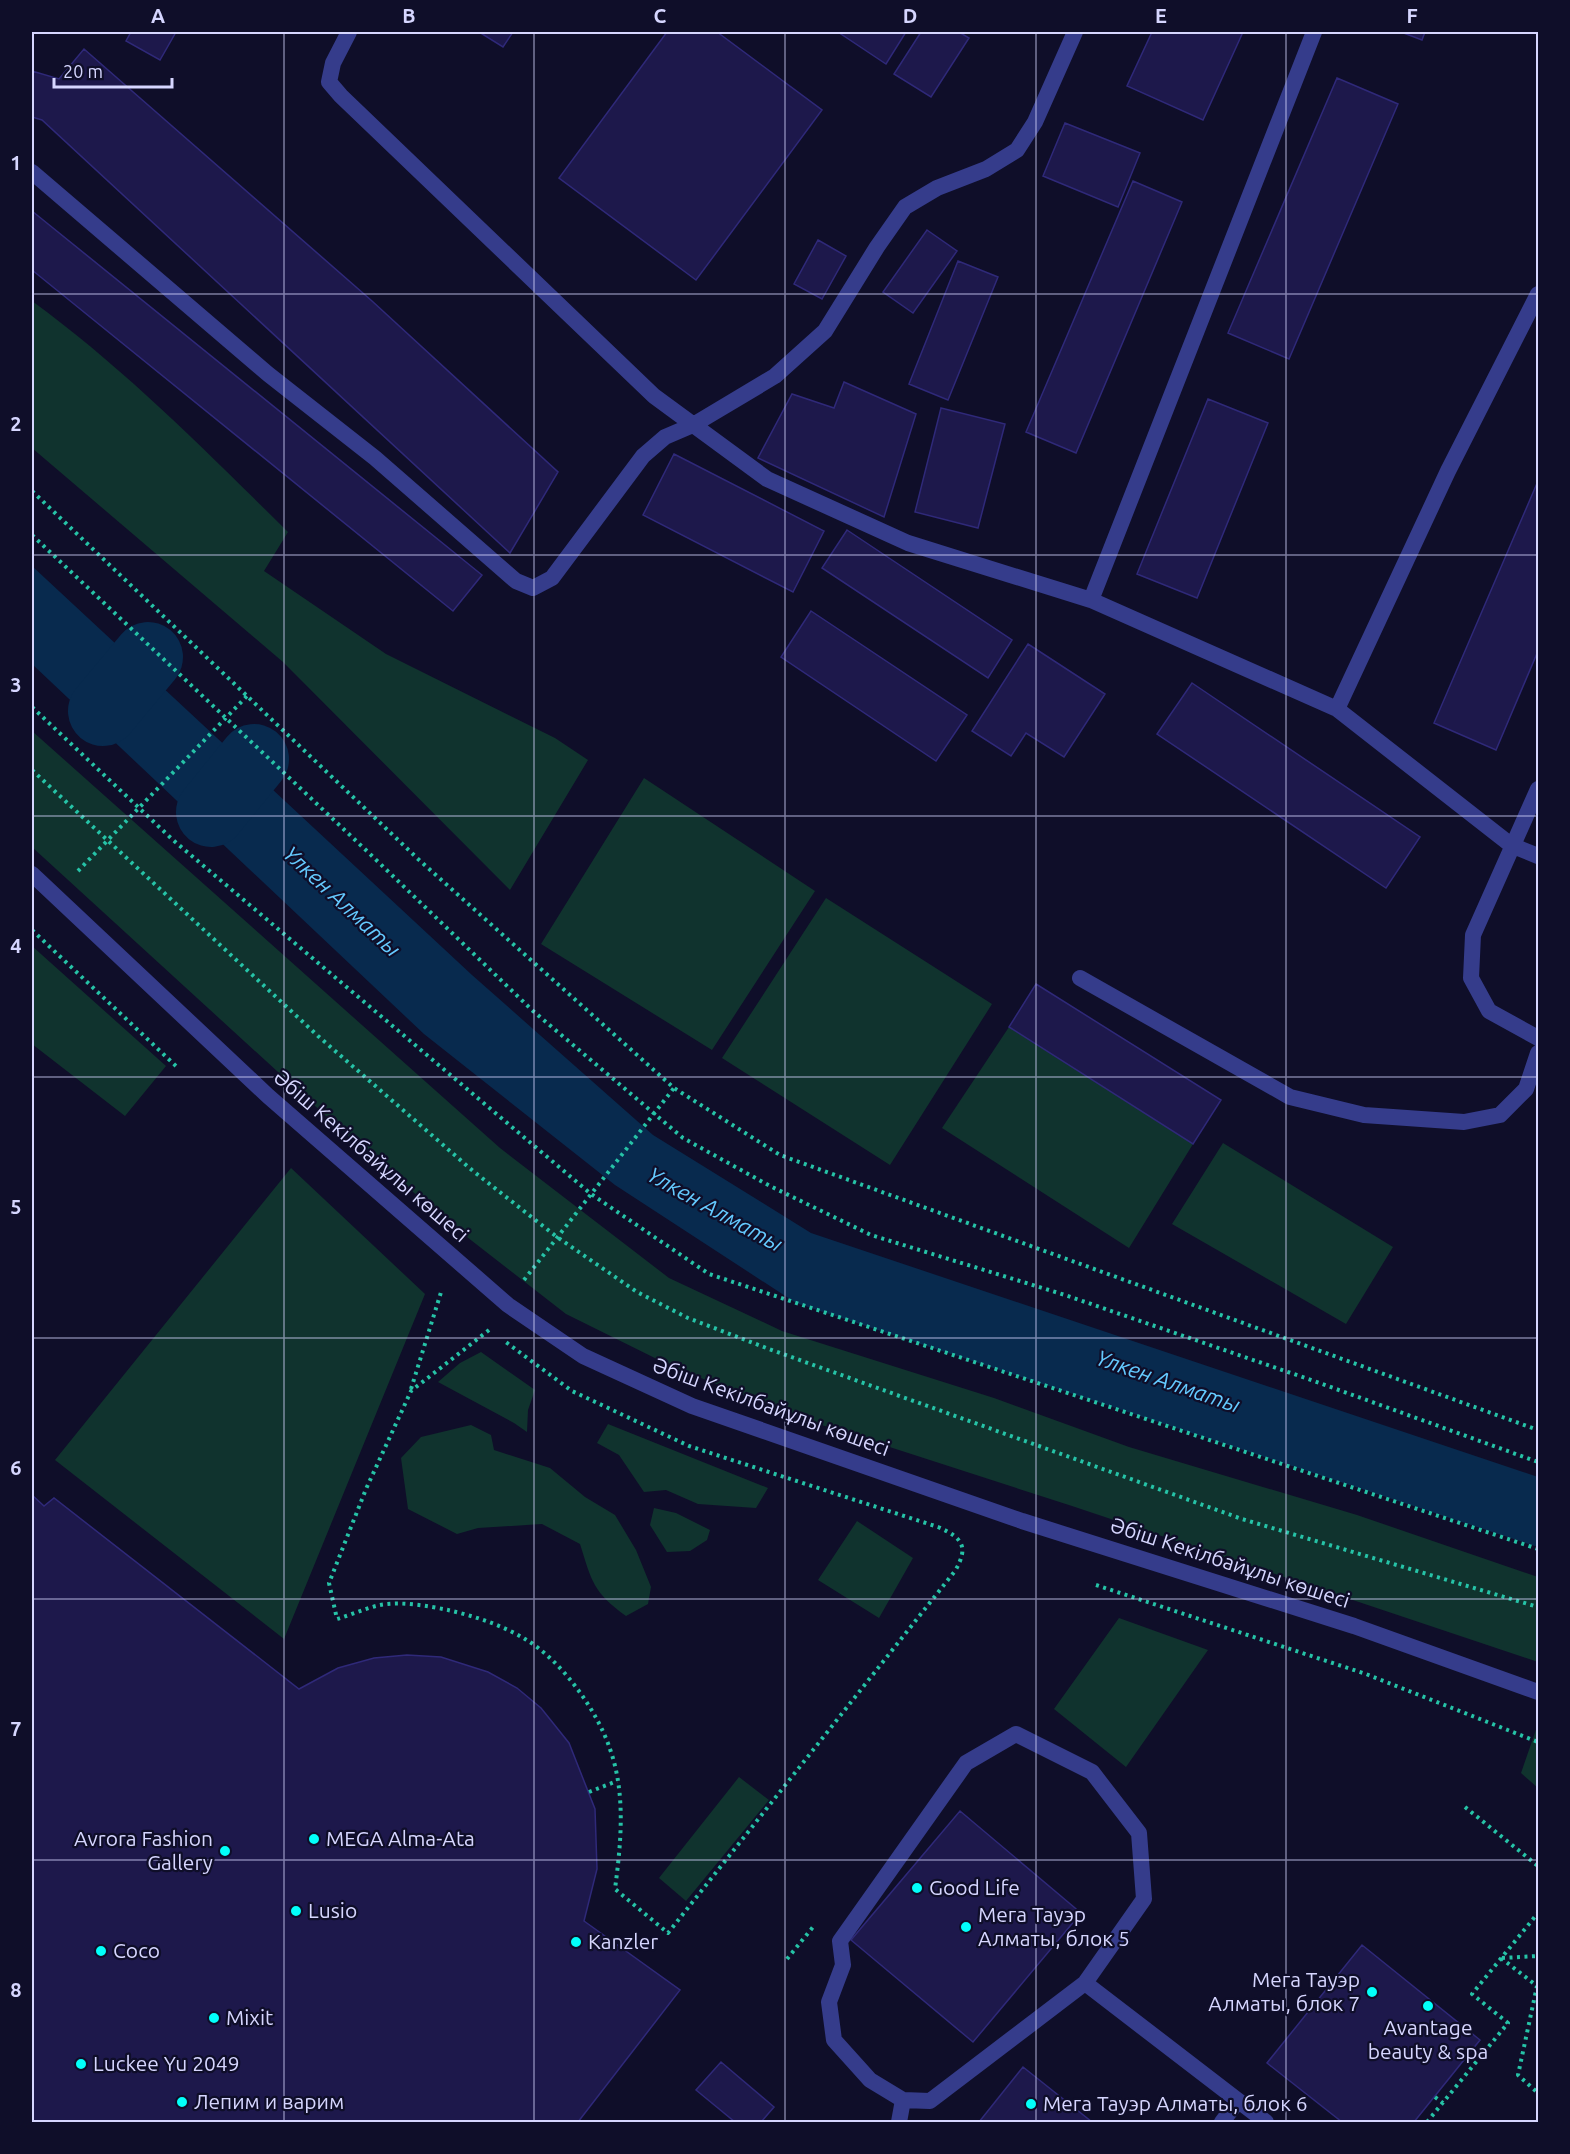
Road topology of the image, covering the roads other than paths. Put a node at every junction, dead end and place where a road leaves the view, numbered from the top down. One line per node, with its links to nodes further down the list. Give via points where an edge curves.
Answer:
1 (350, 32): 6 (street, via 328,82 654,396)
2 (1075, 32): 6 (street, via 1035,122 1017,150 905,207 825,331 775,376)
3 (1314, 32): 7 (street)
4 (32, 172): 6 (street, via 508,574 533,588 552,578 643,456 665,436)
5 (1539, 294): 8 (street, via 1448,471)
6 (693, 425): 7 (street, via 767,478 908,543)
7 (1092, 600): 8 (street)
8 (1338, 709): 10 (street)
9 (1539, 789): 10 (street)
10 (1511, 845): 11 (street); 14 (street, via 1473,935 1471,978 1489,1011)
11 (1539, 856)
12 (32, 874): 16 (street, Әбіш Кекілбайұлы көшесі, via 268,1096 508,1305 583,1356 692,1406 1022,1521 1365,1629)
13 (1080, 978): 15 (street, via 1290,1097 1364,1115 1464,1122 1500,1115 1526,1089)
14 (1539, 1038)
15 (1539, 1053)
16 (1539, 1692)
17 (1085, 1983): 18 (street, via 930,2101); 18 (street, via 1144,1899 1139,1833 1092,1772 1016,1734 966,1763 840,1941 843,1965 829,2002 834,2040 870,2080); 19 (street)
18 (903, 2100): 20 (street)
19 (1239, 2101): 21 (street); 22 (street)
20 (900, 2122)
21 (1222, 2122)
22 (1266, 2122)

